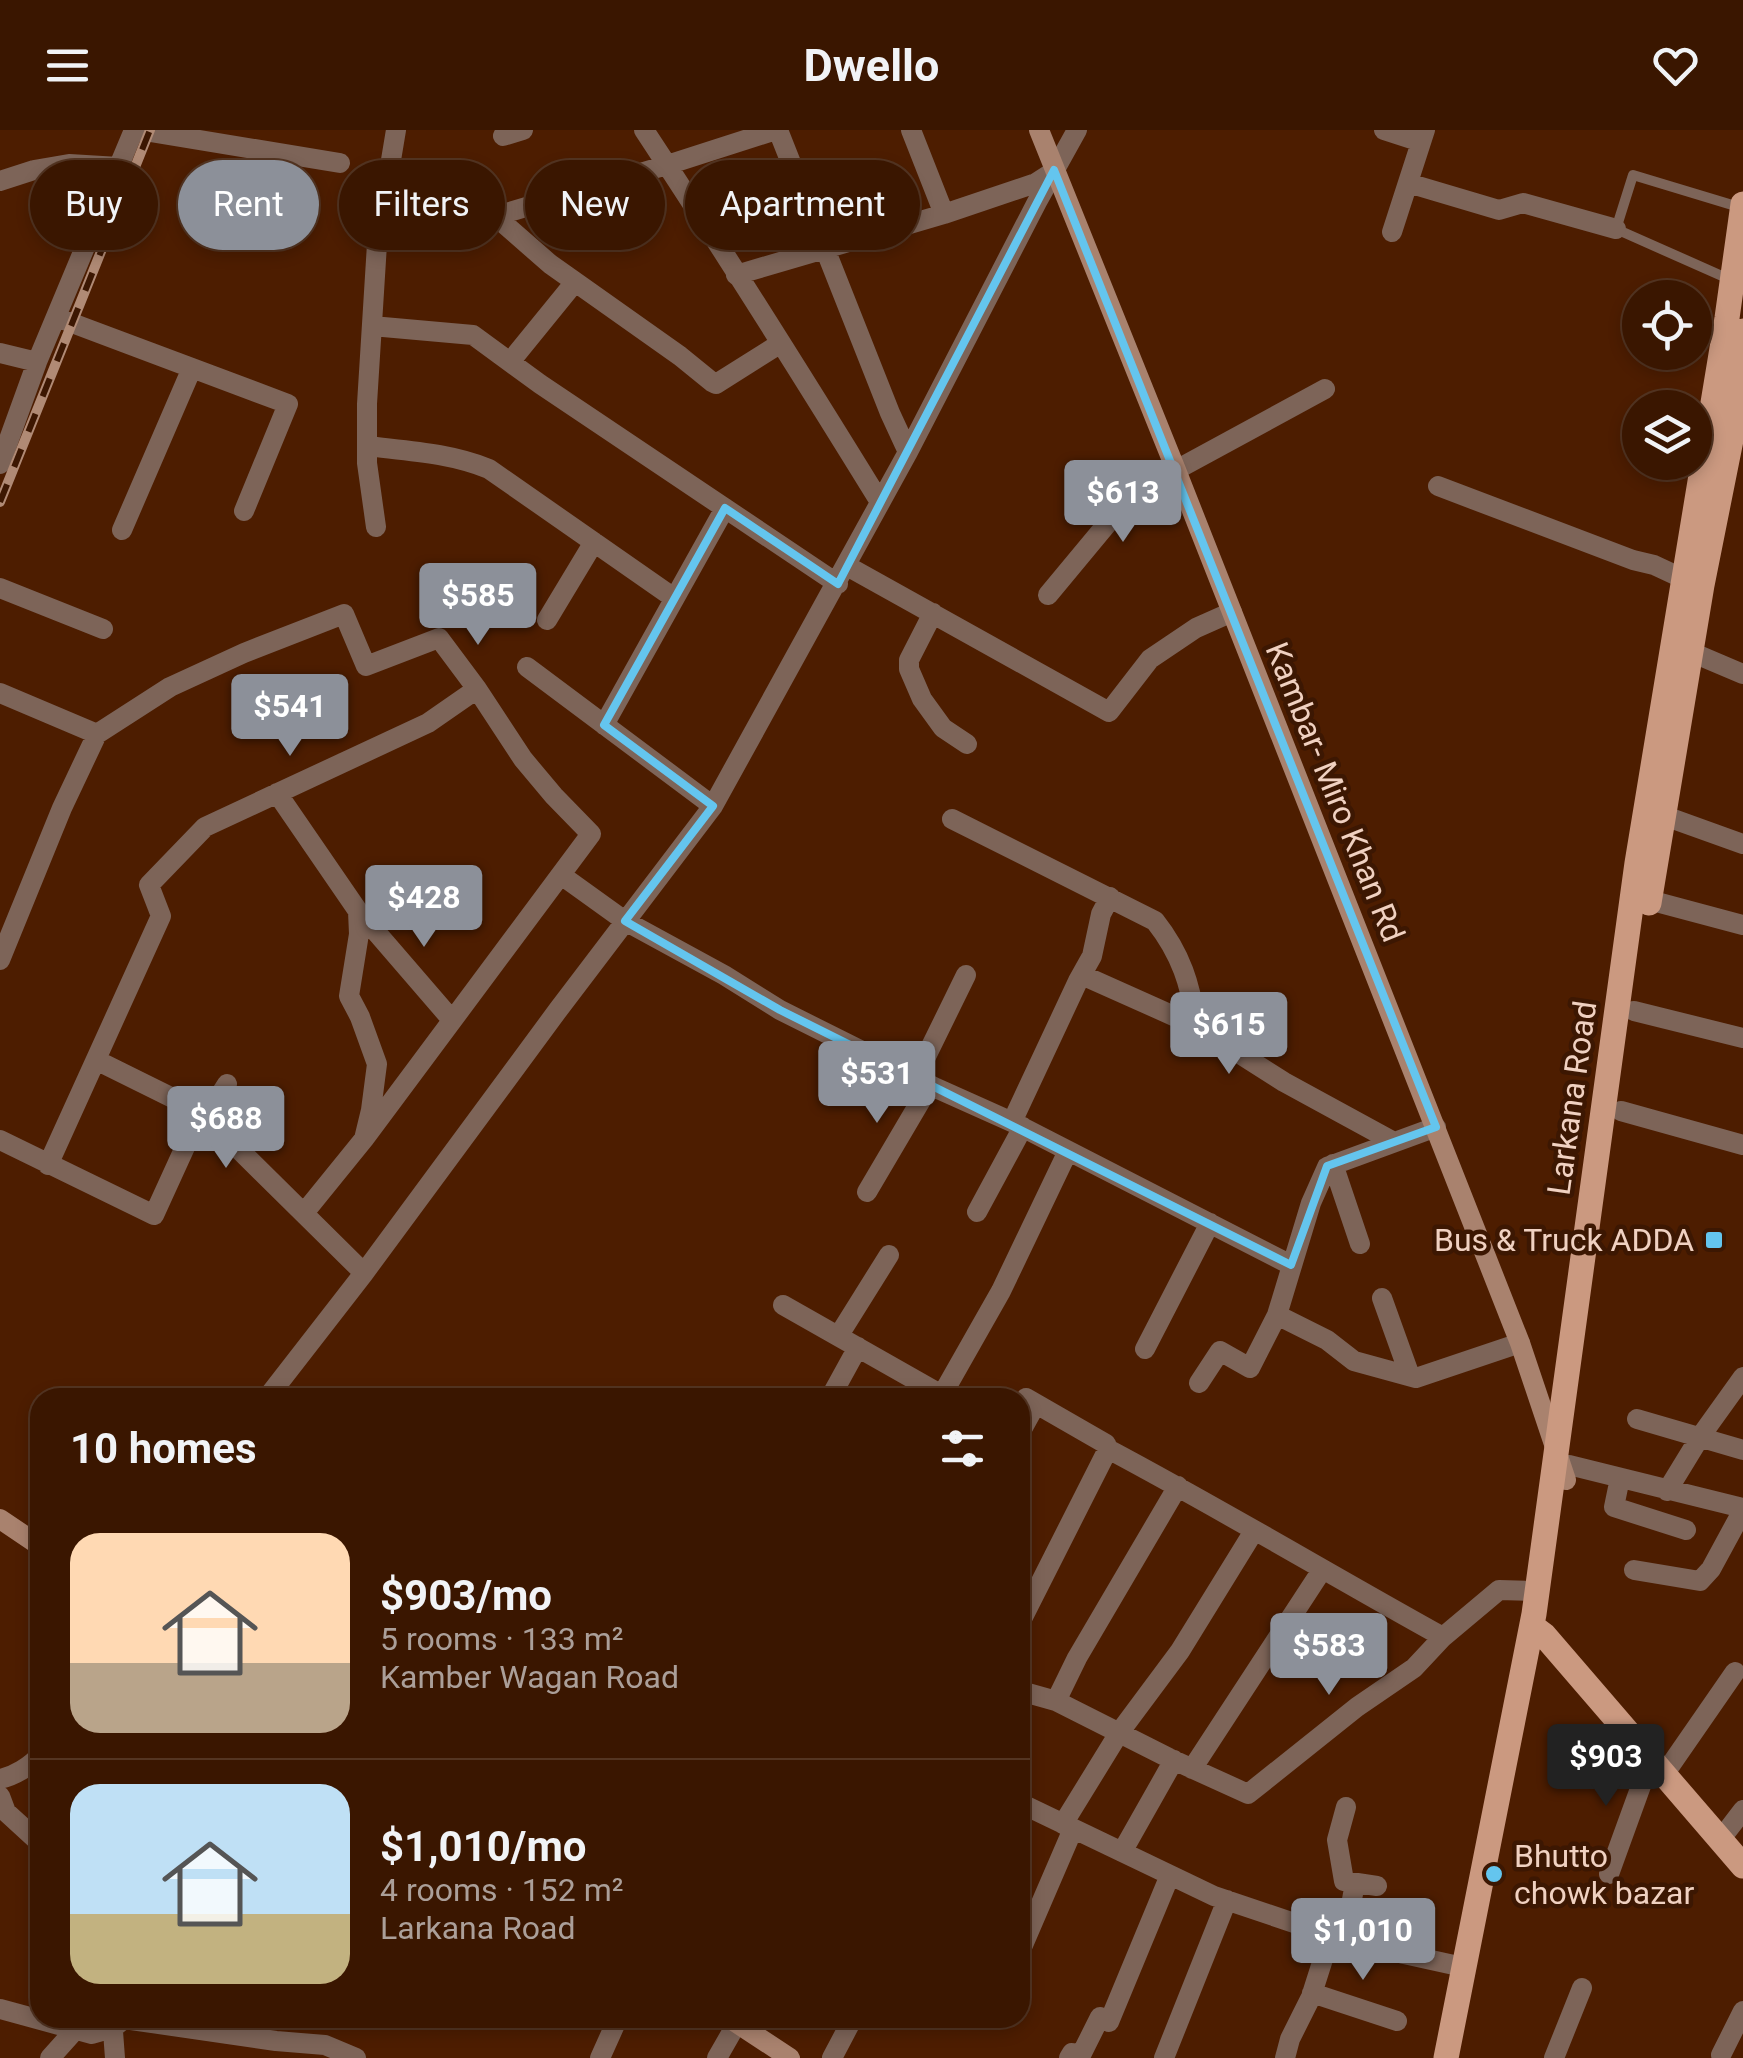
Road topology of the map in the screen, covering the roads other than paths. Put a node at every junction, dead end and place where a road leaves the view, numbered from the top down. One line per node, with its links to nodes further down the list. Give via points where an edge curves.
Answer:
1 (136, 130): 10 (street); 13 (street)
2 (396, 130): 11 (street)
3 (644, 130): 14 (street)
4 (777, 130): 12 (street); 14 (street)
5 (911, 130): 21 (street)
6 (1039, 130): 15 (main road, Kambar- Miro Khan Rd)
7 (1077, 130): 15 (street)
8 (1384, 130): 9 (street)
9 (1423, 136): 18 (street)
10 (122, 160)
11 (391, 160)
12 (789, 160)
13 (339, 164)
14 (668, 165): 20 (street); 30 (street)
15 (1054, 170): 21 (street, via 1036,183); 43 (street); 45 (main road, Kambar- Miro Khan Rd)
16 (30, 171): 17 (street)
17 (0, 182)
18 (1408, 183): 24 (street, via 1499,210 1524,203); 25 (street)
19 (1743, 206): 24 (lane, via 1633,175); 31 (main road, Larkana Road)
20 (505, 213)
21 (944, 214): 22 (street)
22 (920, 221)
23 (505, 225): 32 (street)
24 (1616, 229): 31 (lane)
25 (1392, 232)
26 (84, 250): 33 (street)
27 (378, 250): 34 (street)
28 (818, 250): 30 (street)
29 (826, 250): 43 (street)
30 (736, 275): 36 (street)
31 (1732, 281): 54 (main road, Larkana Road)
32 (575, 282): 36 (street, via 716,384); 39 (street)
33 (56, 317): 38 (street); 40 (street)
34 (372, 326): 39 (street, via 473,335); 42 (street)
35 (1743, 331): 62 (main road, Larkana Road, via 1731,440)
36 (781, 344): 47 (street)
37 (0, 353): 38 (street)
38 (37, 362): 44 (street)
39 (510, 362): 48 (street)
40 (192, 368): 49 (street, via 288,404); 51 (street)
41 (1325, 390): 45 (street)
42 (367, 446): 50 (street); 52 (street, via 489,469)
43 (908, 452): 47 (street)
44 (0, 464)
45 (1176, 470): 56 (street, via 1122,507); 58 (main road, Kambar- Miro Khan Rd)
46 (1438, 486): 54 (street)
47 (880, 502): 53 (street)
48 (725, 508): 53 (street); 57 (street)
49 (244, 511)
50 (376, 528)
51 (122, 530)
52 (594, 542): 57 (street); 60 (street)
53 (842, 575): 59 (street); 71 (street)
54 (1684, 579): 105 (main road, Larkana Road, via 1637,863)
55 (0, 588): 61 (street)
56 (1048, 595)
57 (674, 598): 67 (street)
58 (1232, 612): 59 (street, via 1150,660 1109,712); 94 (main road, Kambar- Miro Khan Rd)
59 (933, 613): 69 (street, via 909,669 943,728)
60 (547, 620)
61 (103, 629)
62 (1690, 652): 64 (street); 72 (main road, Larkana Road)
63 (528, 667): 67 (street)
64 (1743, 674)
65 (476, 688): 68 (street, via 439,638 366,666 344,614 170,687); 70 (street, via 428,723); 75 (street, via 523,759 591,834)
66 (0, 693): 68 (street)
67 (604, 724): 71 (street)
68 (97, 734): 81 (street)
69 (967, 744)
70 (277, 793): 78 (street); 88 (street, via 206,827 149,885 161,916)
71 (714, 806): 79 (street)
72 (1662, 815): 74 (street); 77 (main road, Larkana Road)
73 (952, 818): 76 (street)
74 (1743, 844)
75 (561, 874): 79 (street); 85 (street)
76 (1110, 897): 82 (street); 86 (street, via 1154,922 1169,940 1192,990)
77 (1649, 900): 80 (street); 84 (main road, Larkana Road)
78 (358, 911): 85 (street); 95 (street, via 349,996 377,1064)
79 (625, 921): 89 (street, via 780,1010); 110 (street)
80 (1743, 925)
81 (0, 960)
82 (1082, 975): 86 (street); 93 (street)
83 (966, 976): 89 (street)
84 (1634, 1011): 87 (street); 91 (main road, Larkana Road)
85 (452, 1020): 95 (street)
86 (1196, 1026): 97 (street)
87 (1743, 1038)
88 (96, 1060): 92 (street); 101 (street)
89 (923, 1081): 93 (street); 102 (street)
90 (227, 1084): 92 (street)
91 (1621, 1112): 98 (street); 105 (main road, Larkana Road)
92 (203, 1114): 101 (street, via 154,1216); 103 (street)
93 (1018, 1125): 99 (street); 104 (street)
94 (1436, 1127): 97 (street); 115 (main road, Kambar- Miro Khan Rd)
95 (364, 1139): 103 (street)
96 (0, 1140): 101 (street)
97 (1394, 1142): 100 (street)
98 (1743, 1145)
99 (1068, 1151): 106 (street); 124 (street)
100 (1332, 1164): 107 (street); 109 (street, via 1311,1202)
101 (48, 1165)
102 (867, 1192)
103 (304, 1212): 110 (street)
104 (977, 1212)
105 (1596, 1220): 130 (main road, Larkana Road)
106 (1210, 1223): 109 (street); 117 (street)
107 (1360, 1244)
108 (889, 1255): 114 (street)
109 (1292, 1265): 113 (street)
110 (364, 1273): 121 (street)
111 (1382, 1298): 118 (street)
112 (783, 1304): 114 (street)
113 (1276, 1314): 118 (street, via 1354,1361); 120 (street, via 1250,1368 1220,1351)
114 (839, 1335): 116 (street)
115 (1520, 1343): 118 (street); 130 (main road, Kambar- Miro Khan Rd)
116 (858, 1346): 122 (street); 123 (street)
117 (1145, 1349)
118 (1410, 1376)
119 (1743, 1377): 127 (street)
120 (1199, 1383)
121 (275, 1388)
122 (835, 1388)
123 (930, 1388)
124 (948, 1388)
125 (1030, 1404): 128 (street)
126 (1637, 1419): 127 (street)
127 (1700, 1437): 129 (street); 133 (street)
128 (1108, 1450): 132 (street); 142 (street)
129 (1743, 1450)
130 (1564, 1465): 131 (street); 141 (main road, Larkana Road); 143 (main road, Larkana Road)
131 (1620, 1478): 133 (street); 136 (street, via 1614,1508)
132 (1178, 1486): 137 (street); 147 (street)
133 (1668, 1490): 134 (street)
134 (1743, 1509): 140 (street, via 1700,1581)
135 (0, 1519): 138 (main road)
136 (1686, 1530)
137 (1254, 1531): 139 (street); 148 (street, via 1180,1651)
138 (30, 1539)
139 (1322, 1570): 144 (street); 150 (street)
140 (1634, 1570)
141 (1537, 1591): 143 (main road, Larkana Road); 144 (street, via 1498,1590)
142 (1030, 1603)
143 (1538, 1630): 151 (main road); 167 (main road, Larkana Road); 196 (main road, Larkana Road)
144 (1443, 1637): 150 (street, via 1414,1668 1248,1794)
145 (1735, 1672): 151 (street)
146 (1030, 1695): 147 (street)
147 (1056, 1702): 148 (street)
148 (1118, 1733): 150 (street); 157 (street)
149 (30, 1764): 152 (street)
150 (1183, 1765): 160 (street)
151 (1657, 1768): 159 (main road); 162 (street)
152 (0, 1779)
153 (0, 1796): 158 (street, via 6,1812)
154 (1030, 1808): 157 (street)
155 (1346, 1808): 166 (street, via 1336,1840 1344,1881 1366,1884)
156 (1743, 1810): 159 (street)
157 (1068, 1826): 160 (street); 165 (street)
158 (30, 1834)
159 (1720, 1840): 161 (main road)
160 (1122, 1852): 163 (street)
161 (1743, 1866)
162 (1609, 1874)
163 (1170, 1875): 164 (street); 192 (street, via 1109,2022 1100,2017 1081,2055)
164 (1227, 1900): 166 (street); 193 (street)
165 (1030, 1926)
166 (1338, 1936): 167 (street); 169 (street)
167 (1463, 1967): 195 (main road, Larkana Road)
168 (1582, 1988): 197 (street)
169 (1312, 1992): 173 (street); 194 (street)
170 (0, 2009): 172 (street)
171 (1743, 2011): 184 (street)
172 (30, 2017)
173 (1398, 2021)
174 (68, 2028): 182 (street)
175 (102, 2028): 182 (street, via 92,2034)
176 (112, 2028): 186 (street)
177 (180, 2028): 183 (street)
178 (614, 2028): 188 (street)
179 (729, 2028): 189 (street)
180 (745, 2028): 190 (main road)
181 (848, 2028): 191 (street)
182 (75, 2030): 185 (street)
183 (322, 2051): 187 (street)
184 (1721, 2055)
185 (50, 2058)
186 (115, 2058)
187 (356, 2058)
188 (600, 2058)
189 (716, 2058)
190 (790, 2058)
191 (832, 2058)
192 (1069, 2058)
193 (1164, 2058)
194 (1285, 2058)
195 (1446, 2058)
196 (1461, 2058)
197 (1554, 2058)

